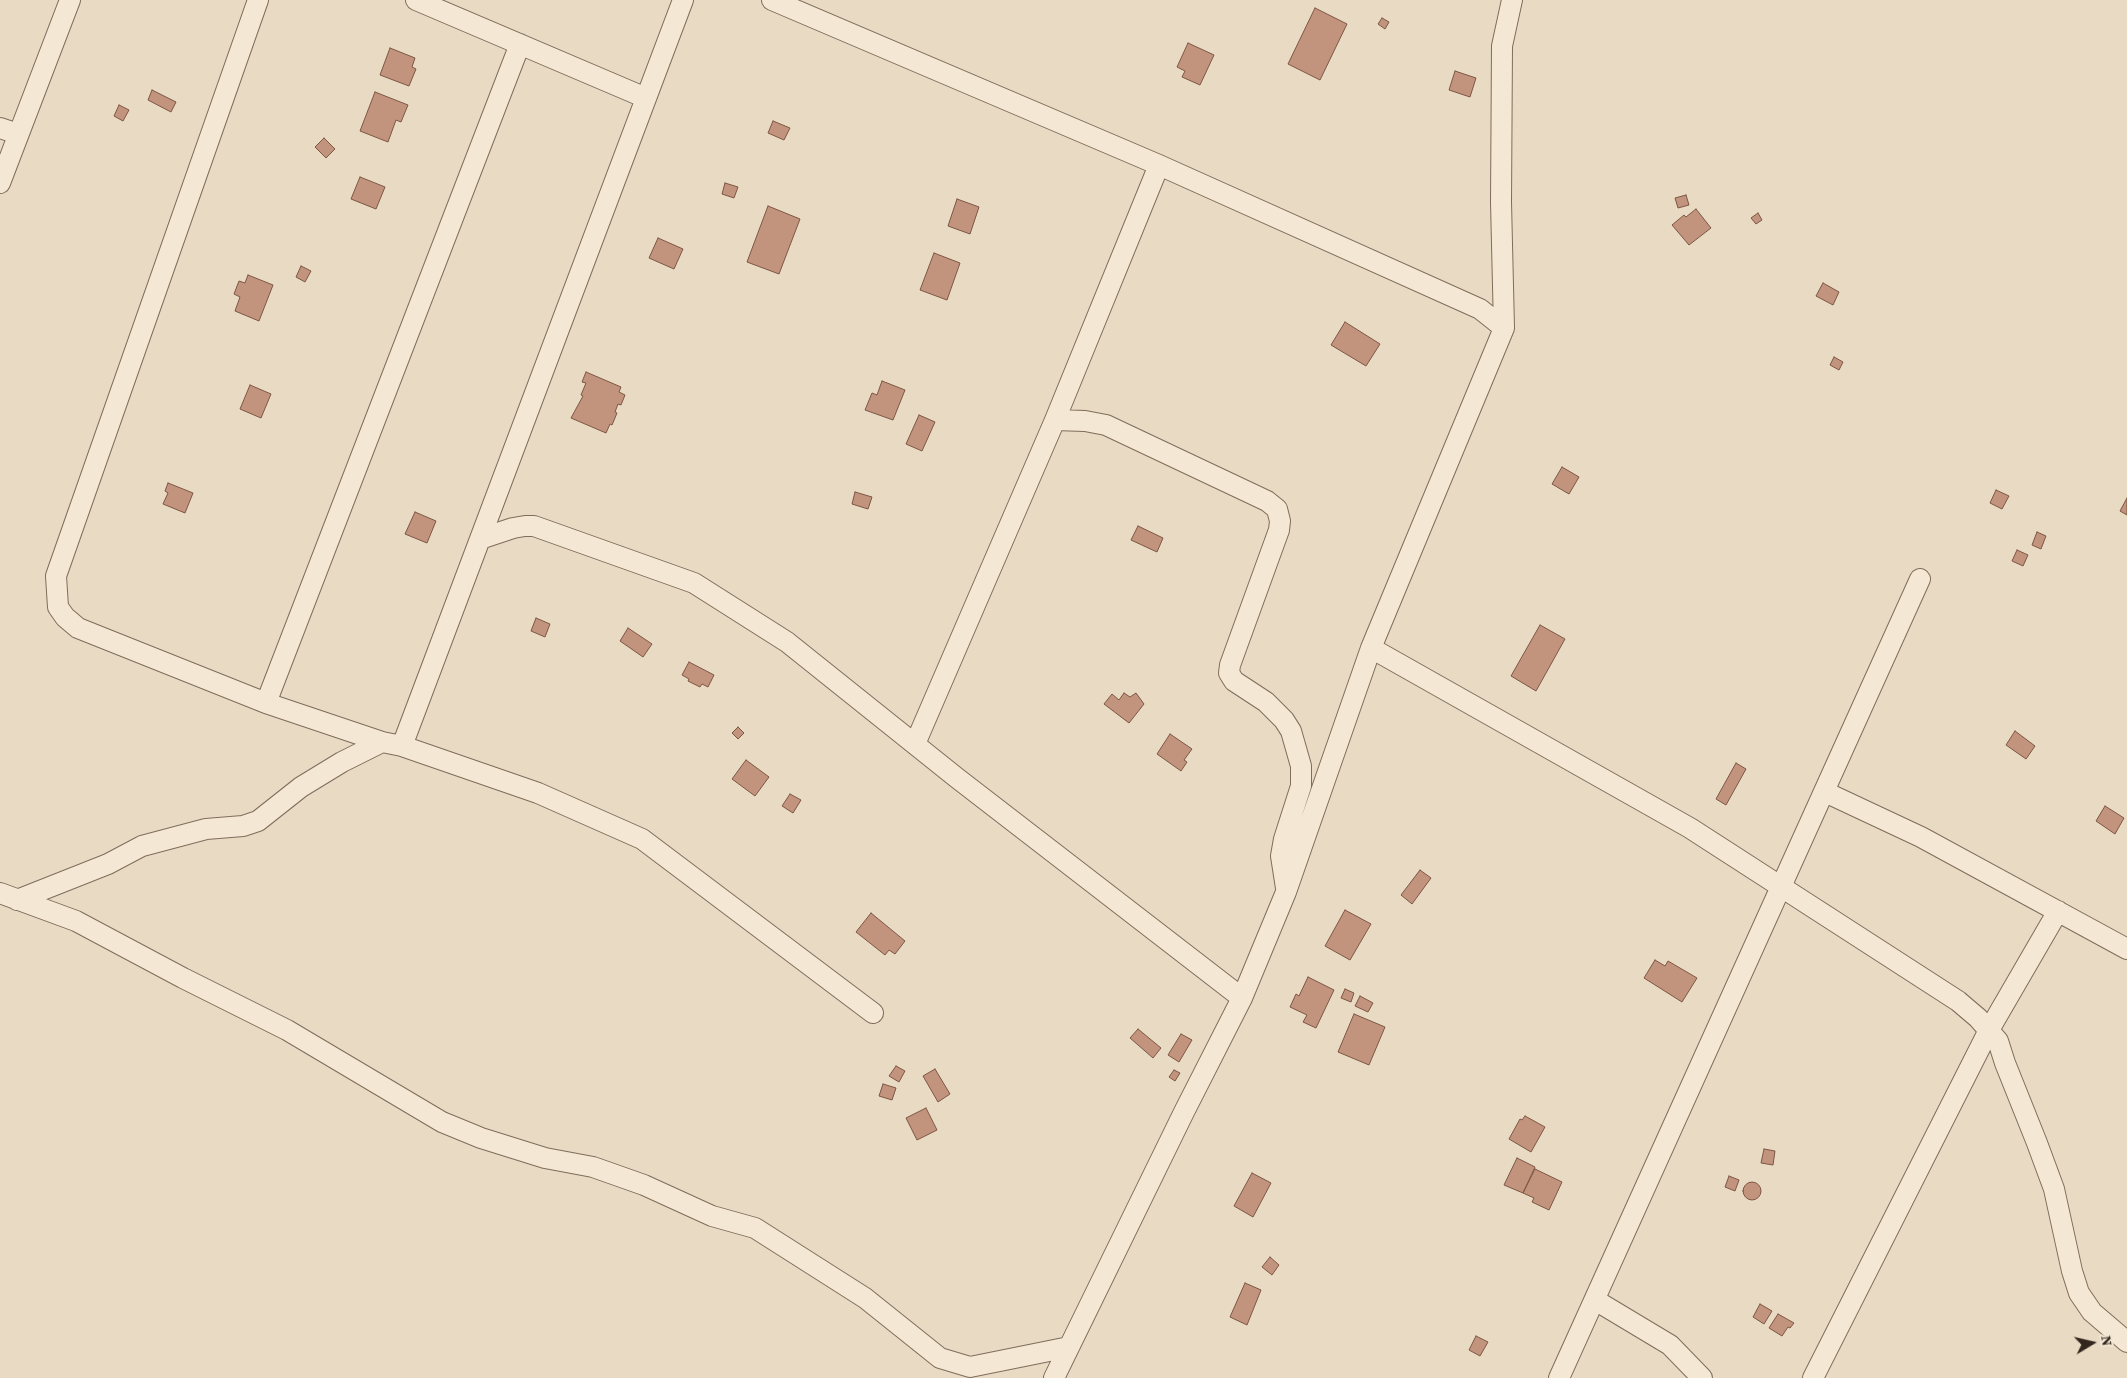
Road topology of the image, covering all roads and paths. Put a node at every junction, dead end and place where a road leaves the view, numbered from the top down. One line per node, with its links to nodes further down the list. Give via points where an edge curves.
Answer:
1 (70, 0): 10 (street)
2 (258, 0): 18 (street, via 56,576 58,607 78,628)
3 (416, 0): 8 (street)
4 (683, 0): 9 (street)
5 (772, 0): 7 (street)
6 (1512, 0): 13 (street, via 1502,46)
7 (804, 7): 11 (street)
8 (520, 44): 9 (street); 18 (street)
9 (646, 98): 15 (street)
10 (9, 131): 12 (street)
11 (1159, 166): 13 (street, via 1480,309); 14 (street)
12 (0, 184)
13 (1504, 328): 17 (street)
14 (1055, 420): 20 (street); 24 (street, via 1106,425 1268,501 1277,509 1279,530 1229,673 1234,681 1266,702 1284,720 1291,731 1301,766 1301,786 1281,856)
15 (480, 539): 20 (street, via 513,528 534,526 694,583 787,642); 21 (street)
16 (1920, 579): 22 (street)
17 (1371, 648): 23 (street, via 1690,828); 24 (street)
18 (266, 703): 19 (street)
19 (382, 742): 21 (street); 25 (street, via 301,787 258,821 243,826 206,829 142,846 108,864)
20 (915, 744): 28 (street)
21 (402, 746): 29 (street, via 538,793 642,838)
22 (1825, 792): 23 (street); 26 (street, via 1921,837)
23 (1782, 888): 30 (street, via 1958,1001); 31 (street)
24 (1286, 892): 28 (street)
25 (8, 896): 33 (street, via 76,921 287,1030 442,1122 527,1152 610,1173 712,1216 755,1228 865,1298 940,1358 970,1366)
26 (2058, 911): 27 (street); 30 (street)
27 (2127, 950)
28 (1242, 998): 33 (street)
29 (873, 1012)
30 (1988, 1030): 32 (street, via 1998,1041 2054,1189 2079,1293 2092,1312); 37 (street)
31 (1594, 1300): 35 (street); 36 (street, via 1670,1345)
32 (2127, 1342)
33 (1069, 1347): 34 (street)
34 (1054, 1378)
35 (1559, 1378)
36 (1702, 1378)
37 (1813, 1378)

